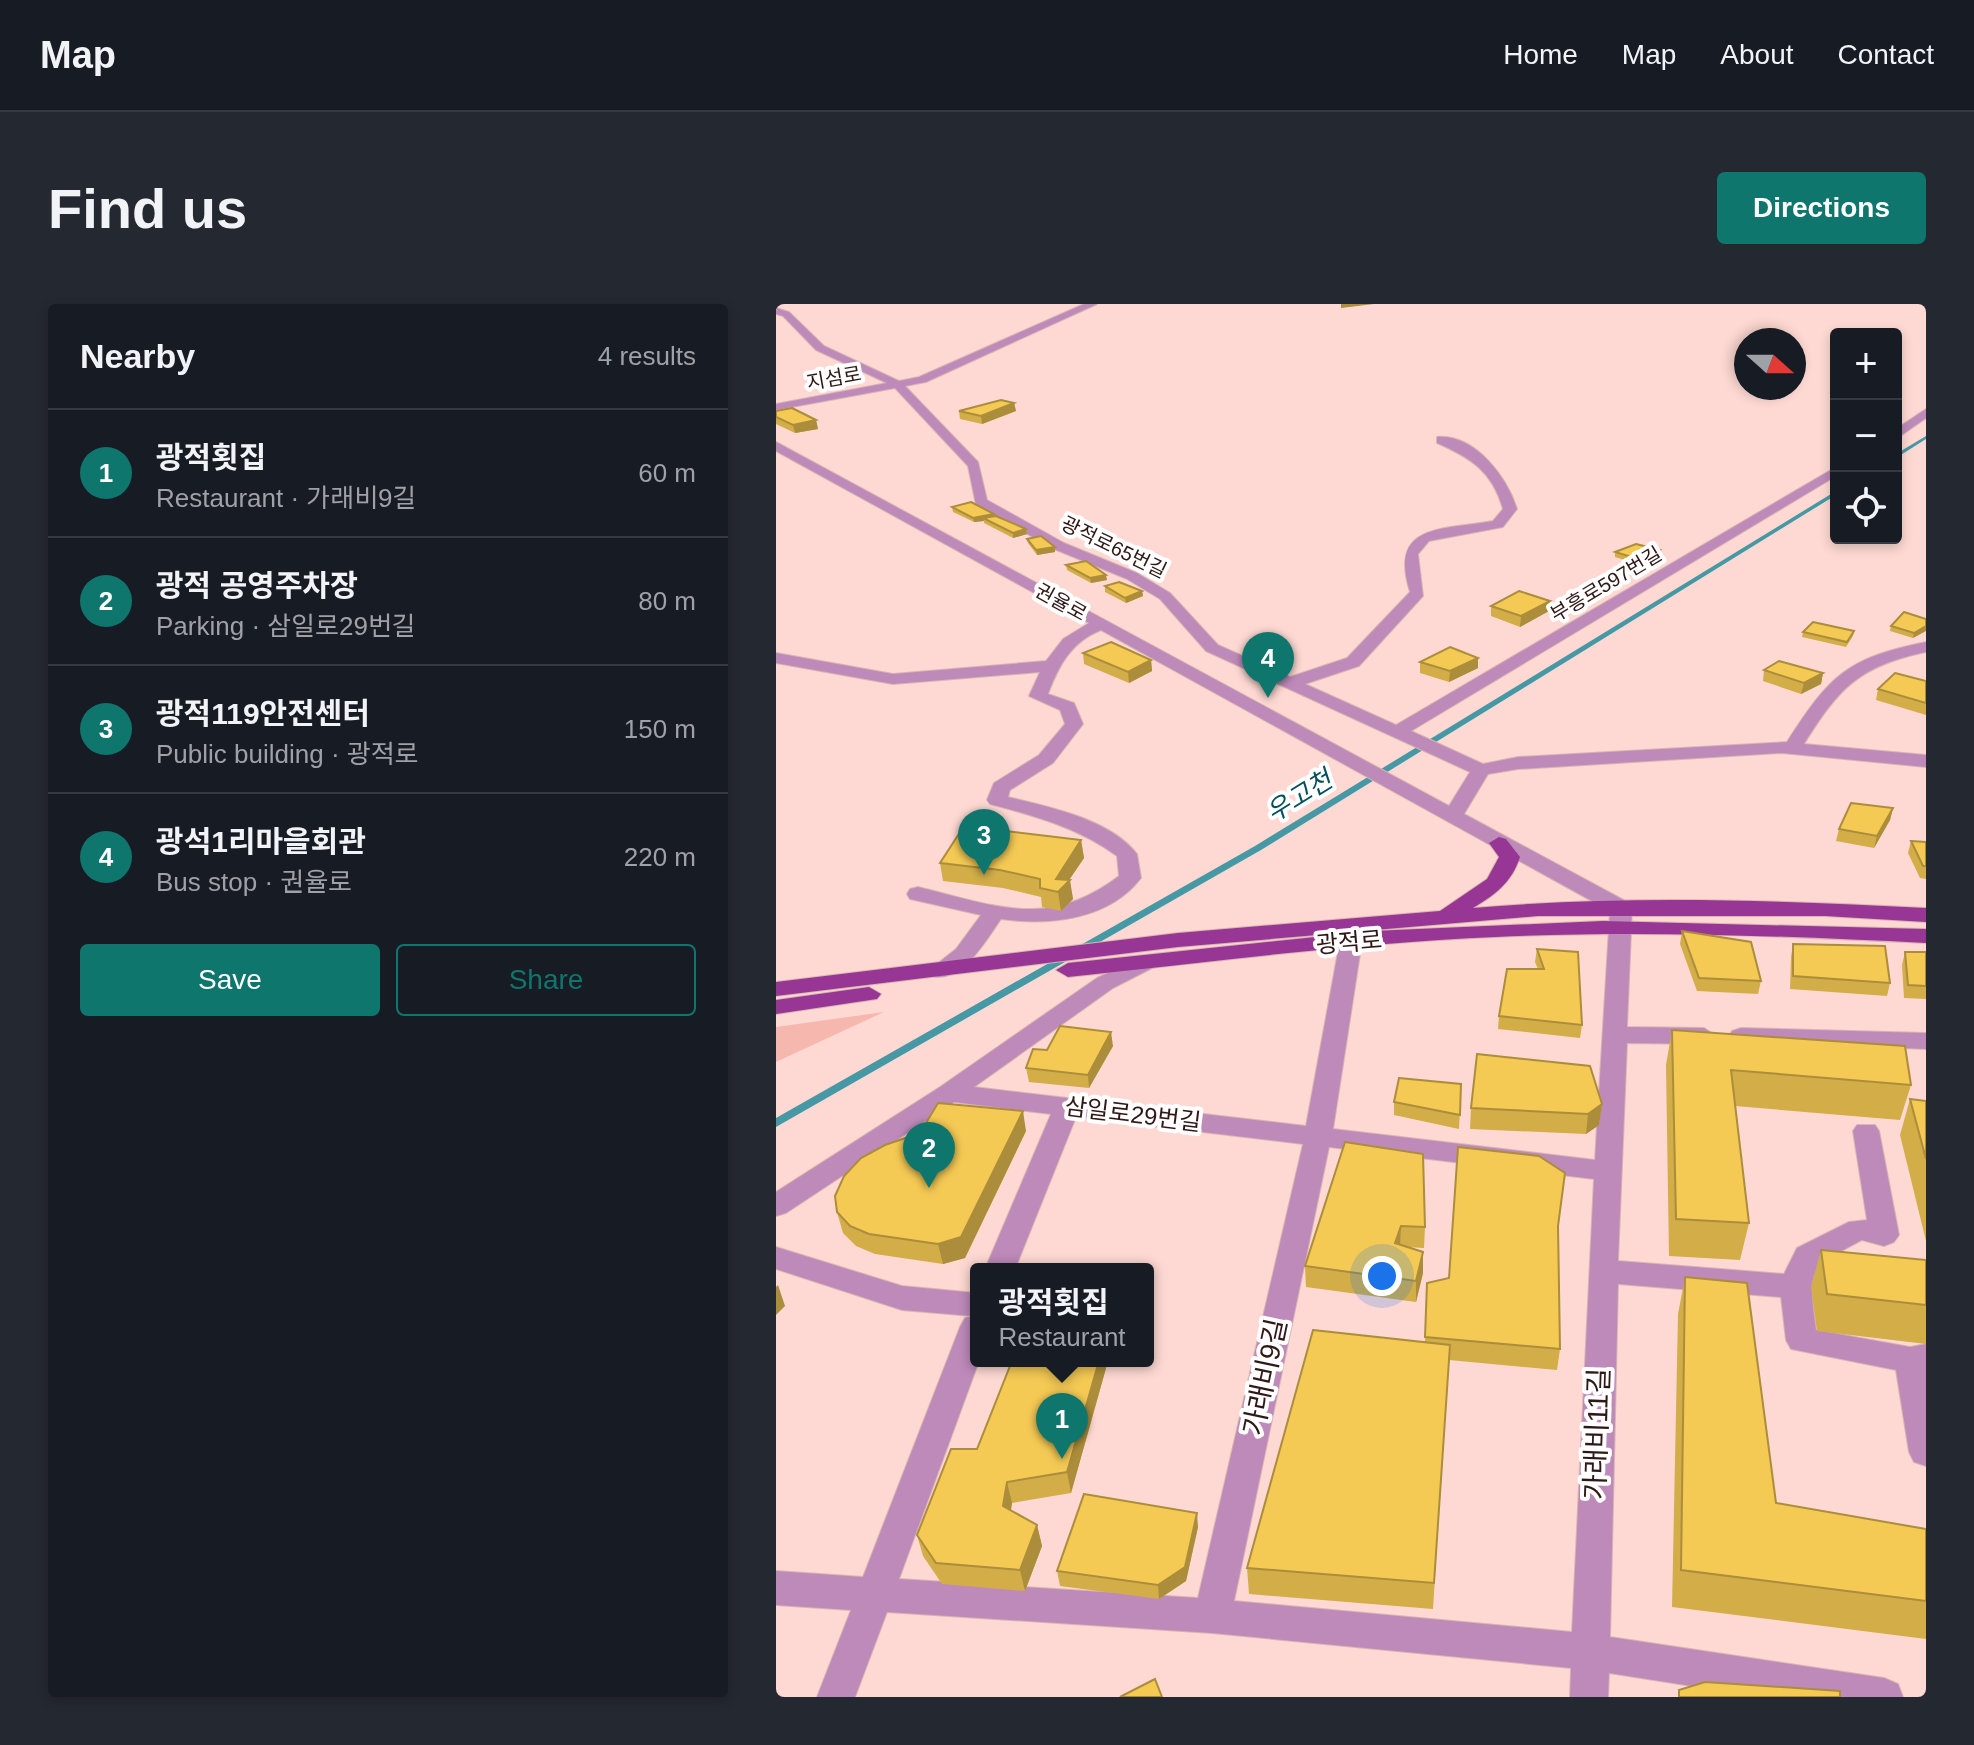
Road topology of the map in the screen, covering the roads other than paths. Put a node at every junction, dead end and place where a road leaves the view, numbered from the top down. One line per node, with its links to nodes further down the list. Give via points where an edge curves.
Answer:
1 (1092, 304): 3 (street, 지섬로, via 922,380)
2 (776, 311): 3 (street, 광적로65번길, via 786,314 820,348)
3 (898, 385): 4 (street, 지섬로); 14 (street, 광적로65번길, via 974,465 981,502 1059,546 1132,576 1165,596 1212,648)
4 (776, 407)
5 (1926, 412): 6 (street)
6 (1902, 430)
7 (1441, 440): 14 (street, via 1480,456 1505,488 1510,509 1498,524 1424,538 1411,553 1418,593 1378,637 1353,662)
8 (776, 446): 10 (street, 권율로)
9 (1834, 472): 15 (street, 부흥로597번길)
10 (1101, 624): 13 (street, via 1077,633); 19 (street, 권율로)
11 (1926, 647): 16 (street, via 1879,655 1831,687 1793,747)
12 (776, 658): 13 (street, via 893,679)
13 (1050, 666): 22 (street, via 1038,696 1068,707 1074,724 1046,759 1001,787 997,800 1106,836 1127,854 1130,878 1073,915 1037,919)
14 (1290, 683): 15 (street, 광적로65번길)
15 (1403, 736): 18 (street, 광적로65번길)
16 (1784, 748): 17 (street); 18 (street, via 1518,763)
17 (1926, 761)
18 (1481, 770): 19 (street)
19 (1452, 817): 20 (street)
20 (1499, 843): 24 (main road, via 1510,857 1506,872 1488,889 1450,912); 25 (street)
21 (918, 894): 22 (street)
22 (995, 912): 29 (street, via 964,954)
23 (1926, 915): 25 (main road, 광적로, via 1825,909)
24 (1413, 918): 25 (main road, 광적로, via 1538,909); 28 (main road, 광적로)
25 (1621, 918): 26 (main road, 광적로); 27 (main road, 광적로, via 1554,928); 33 (street)
26 (1926, 936)
27 (1351, 941): 28 (main road, 광적로); 38 (street)
28 (1144, 953): 30 (main road); 30 (main road, 광적로, via 1115,965); 35 (street)
29 (940, 971): 30 (main road, 광적로); 31 (main road, 광적로)
30 (987, 972): 32 (main road, 광적로)
31 (776, 989)
32 (776, 1007)
33 (1614, 1035): 34 (street); 39 (street)
34 (1926, 1041)
35 (949, 1093): 36 (street, 삼일로29번길); 40 (street)
36 (1068, 1105): 38 (street, 삼일로29번길); 42 (street)
37 (1866, 1131): 44 (street, via 1884,1235 1859,1229 1807,1256)
38 (1318, 1137): 39 (street, 삼일로29번길); 51 (street, 가래비9길)
39 (1608, 1171): 43 (street, 가래비11길)
40 (776, 1206)
41 (776, 1258): 45 (street, via 902,1298)
42 (1002, 1263)
43 (1603, 1271): 44 (street, via 1775,1287); 52 (street, 가래비11길)
44 (1795, 1284): 47 (street, via 1802,1340)
45 (970, 1304)
46 (970, 1343): 50 (street)
47 (1918, 1358): 48 (street)
48 (1926, 1452)
49 (776, 1588): 50 (street)
50 (876, 1592): 51 (street); 53 (street)
51 (1212, 1616): 52 (street)
52 (1589, 1652): 54 (street, 가래비11길); 55 (street)
53 (836, 1697)
54 (1589, 1697)
55 (1884, 1697)

